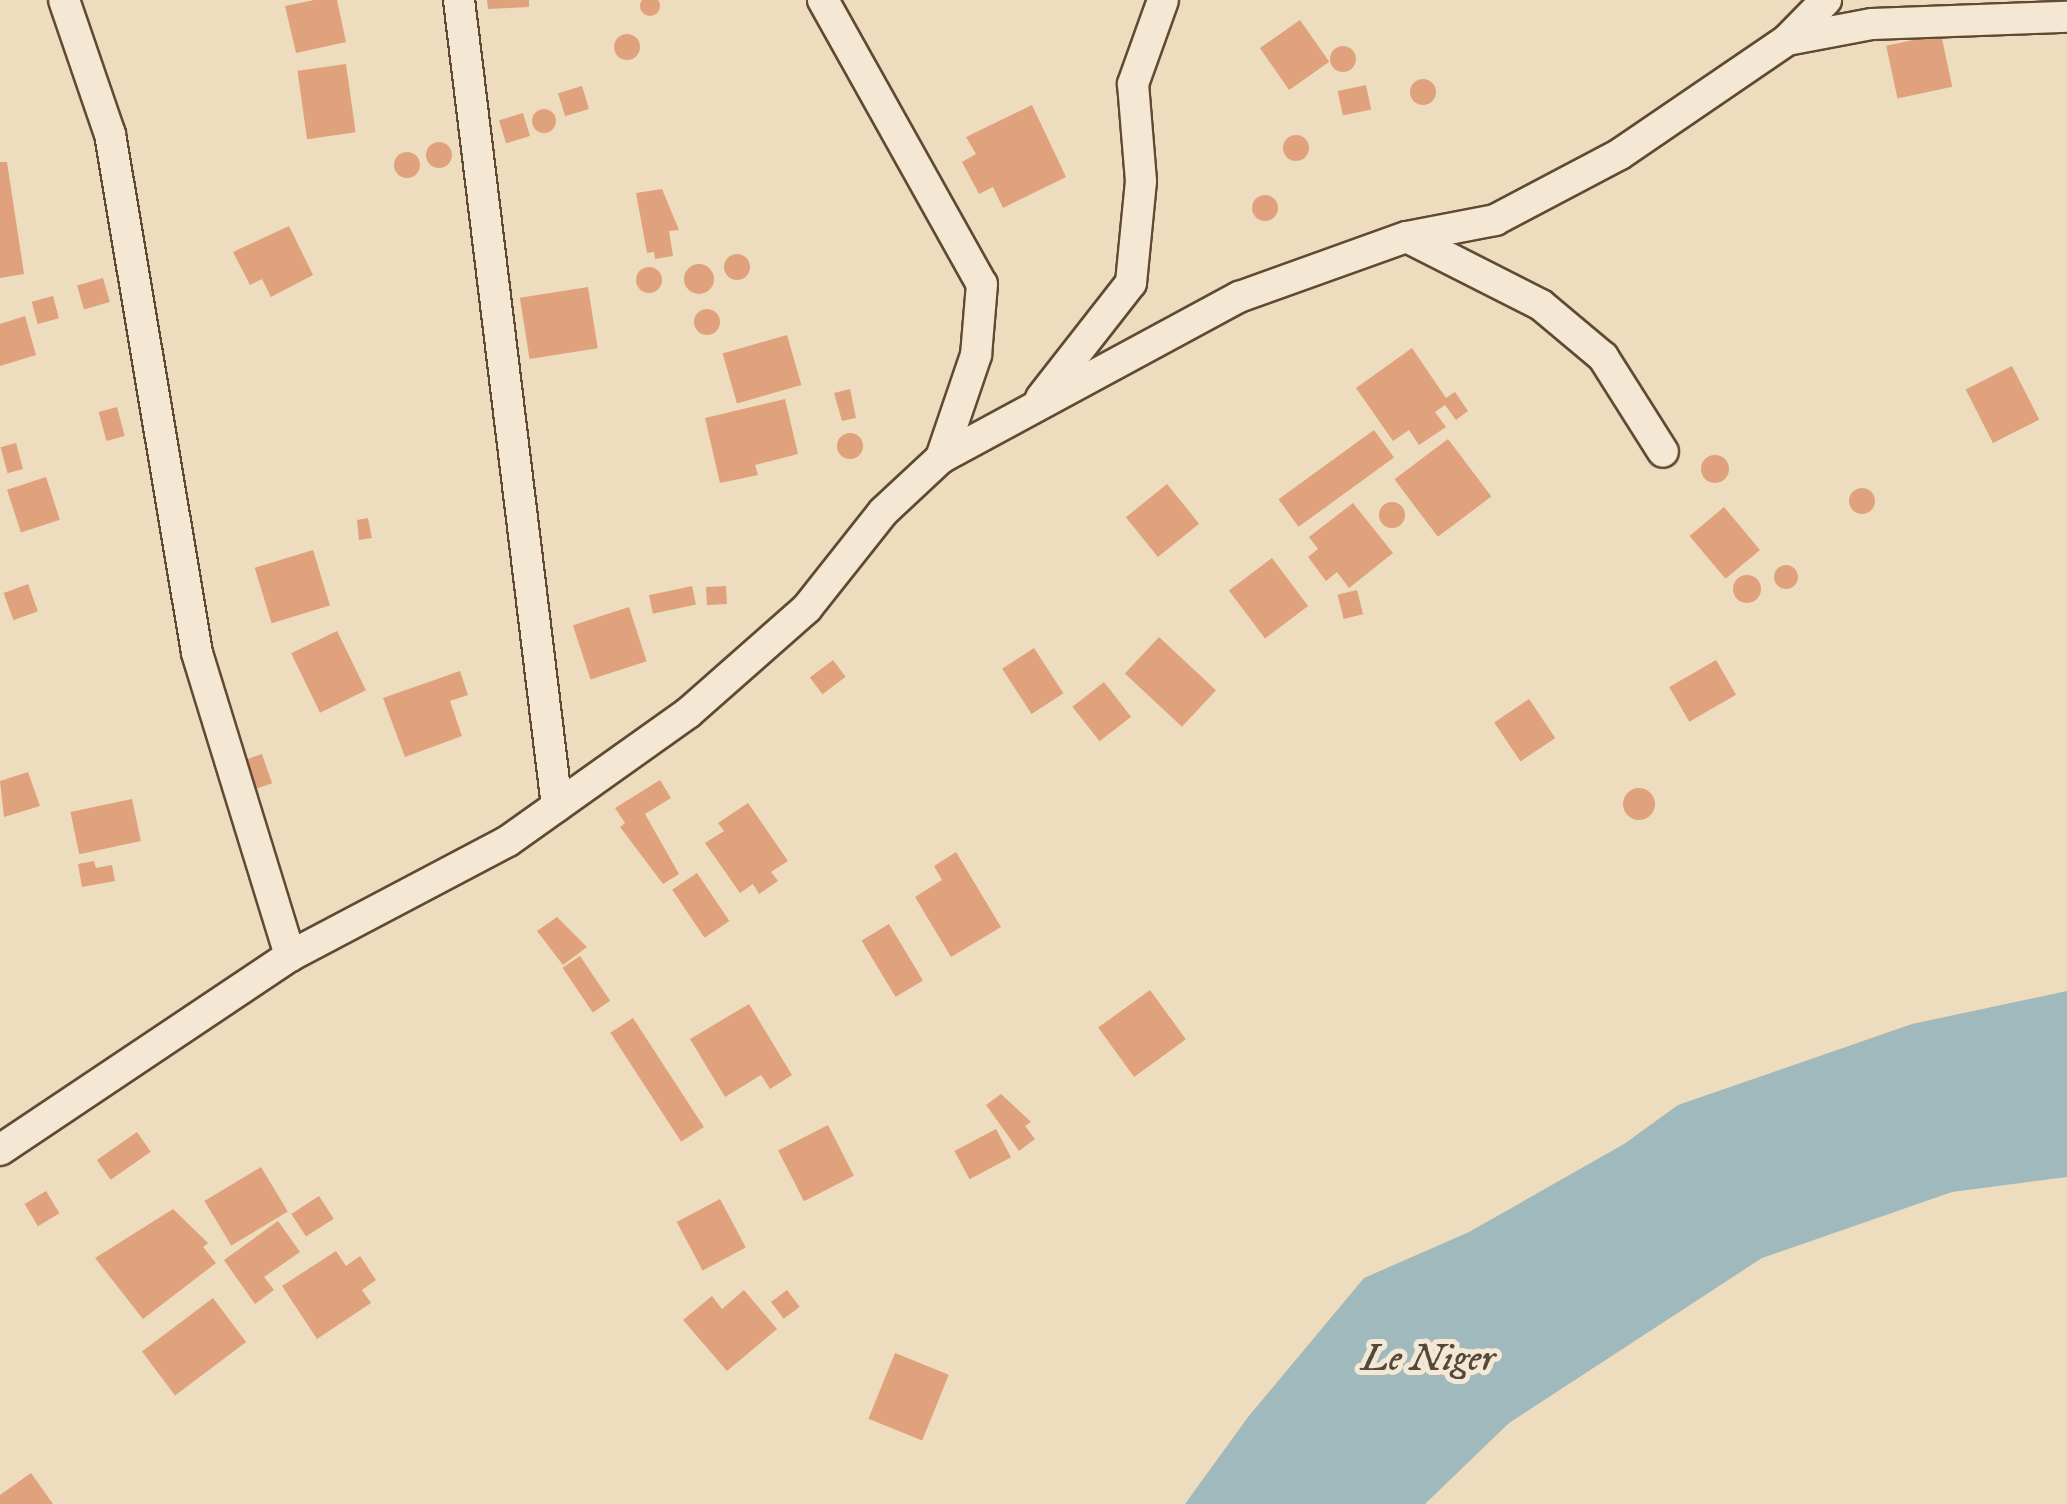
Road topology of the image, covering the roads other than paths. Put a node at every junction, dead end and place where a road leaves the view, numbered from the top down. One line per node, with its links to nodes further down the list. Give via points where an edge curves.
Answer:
1 (64, 0): 13 (street, via 110,134 197,653)
2 (459, 0): 12 (street)
3 (823, 0): 11 (street, via 982,284 976,354)
4 (1163, 0): 9 (street, via 1133,84 1141,181 1130,283)
5 (1826, 0): 7 (street)
6 (2067, 17): 7 (street, via 1872,24)
7 (1787, 40): 8 (street, via 1620,154 1495,220)
8 (1406, 237): 9 (street, via 1239,297); 10 (street, via 1541,305 1603,357)
9 (1033, 408): 11 (street)
10 (1663, 452)
11 (941, 458): 12 (street, via 883,512 807,608 688,712)
12 (557, 806): 13 (street, via 508,841)
13 (290, 956): 14 (street)
14 (0, 1150)

